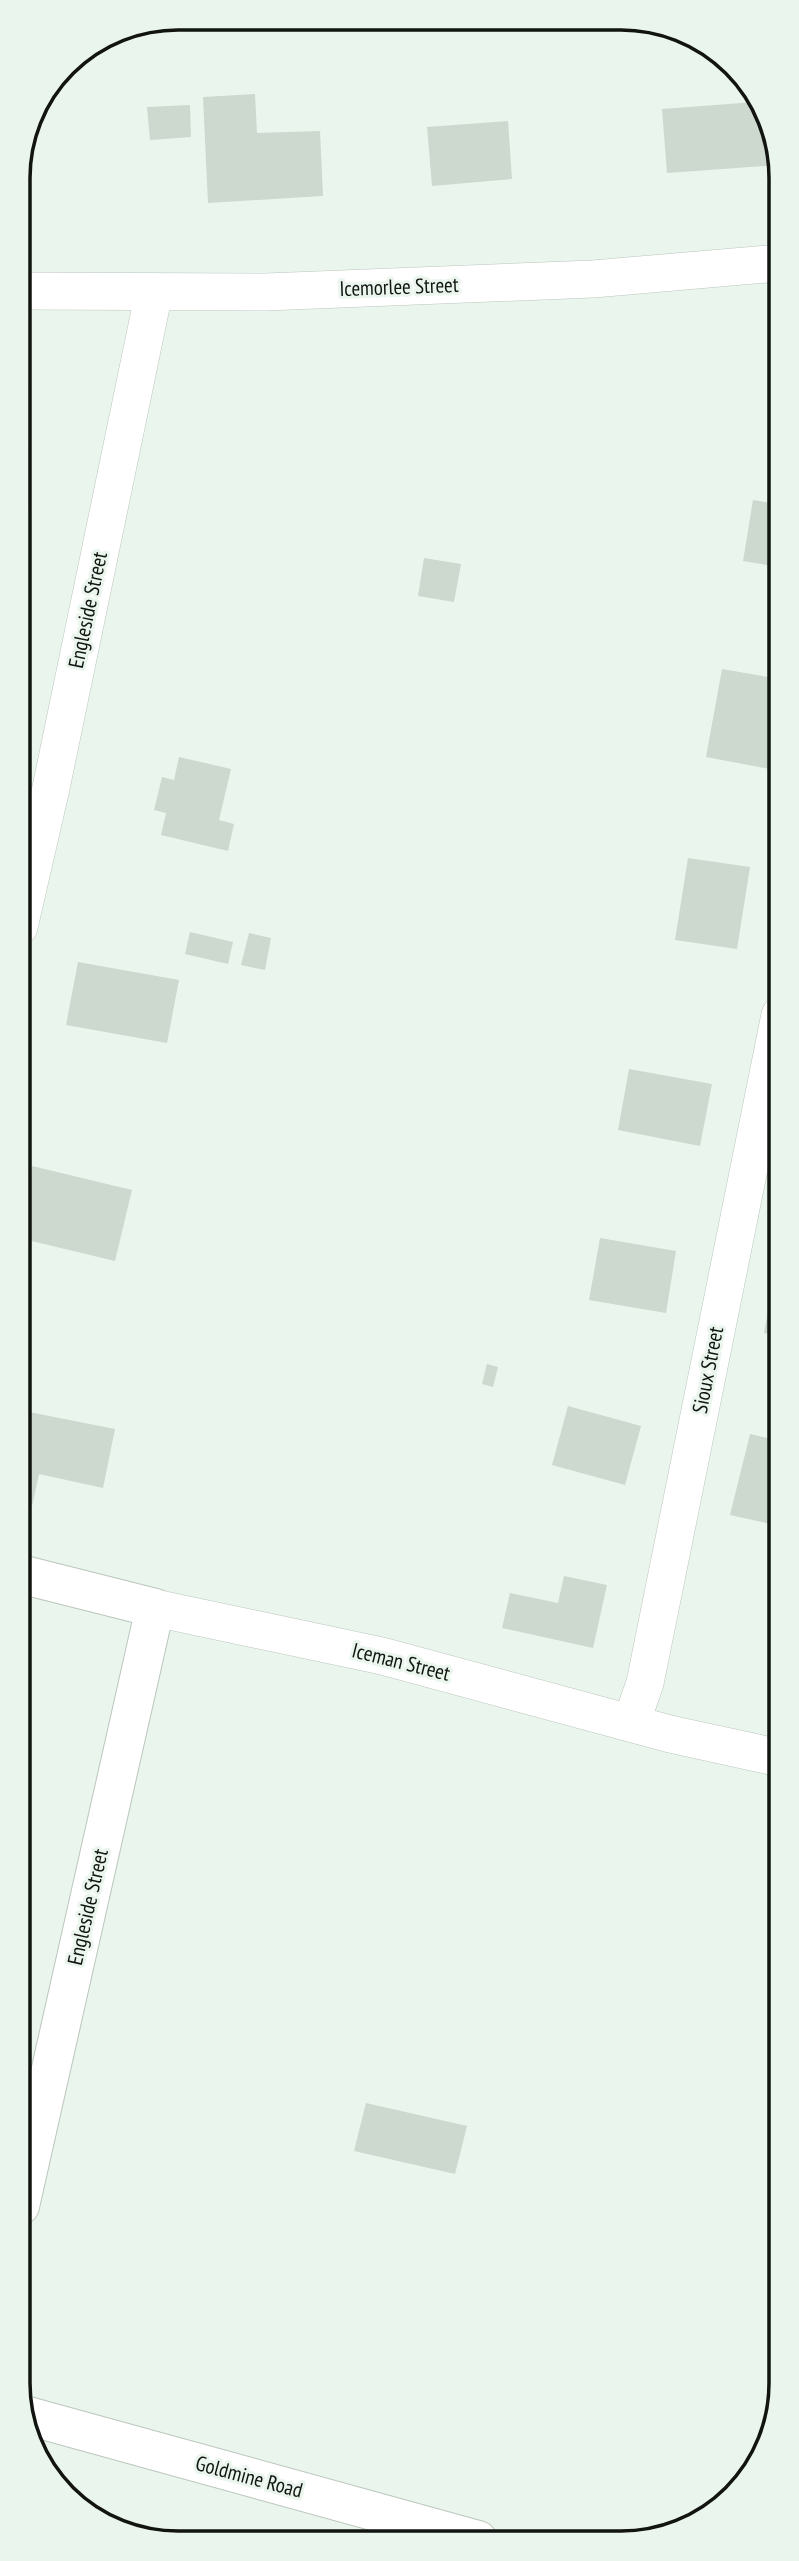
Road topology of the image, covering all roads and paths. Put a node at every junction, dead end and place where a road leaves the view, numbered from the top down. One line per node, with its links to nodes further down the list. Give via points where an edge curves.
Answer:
1 (769, 264): 3 (street, Icemorlee Street, via 593,279)
2 (30, 291): 3 (street, Icemorlee Street)
3 (153, 292): 4 (street, Engleside Street)
4 (30, 859)
5 (769, 1065): 8 (street, Sioux Street, via 645,1684)
6 (30, 1577): 7 (main road, Iceman Street)
7 (155, 1608): 8 (street, Iceman Street, via 382,1656); 10 (main road, Engleside Street)
8 (631, 1723): 9 (street, Iceman Street)
9 (769, 1755)
10 (30, 2162)
11 (35, 2418): 12 (main road, Goldmine Road)
12 (445, 2531)

